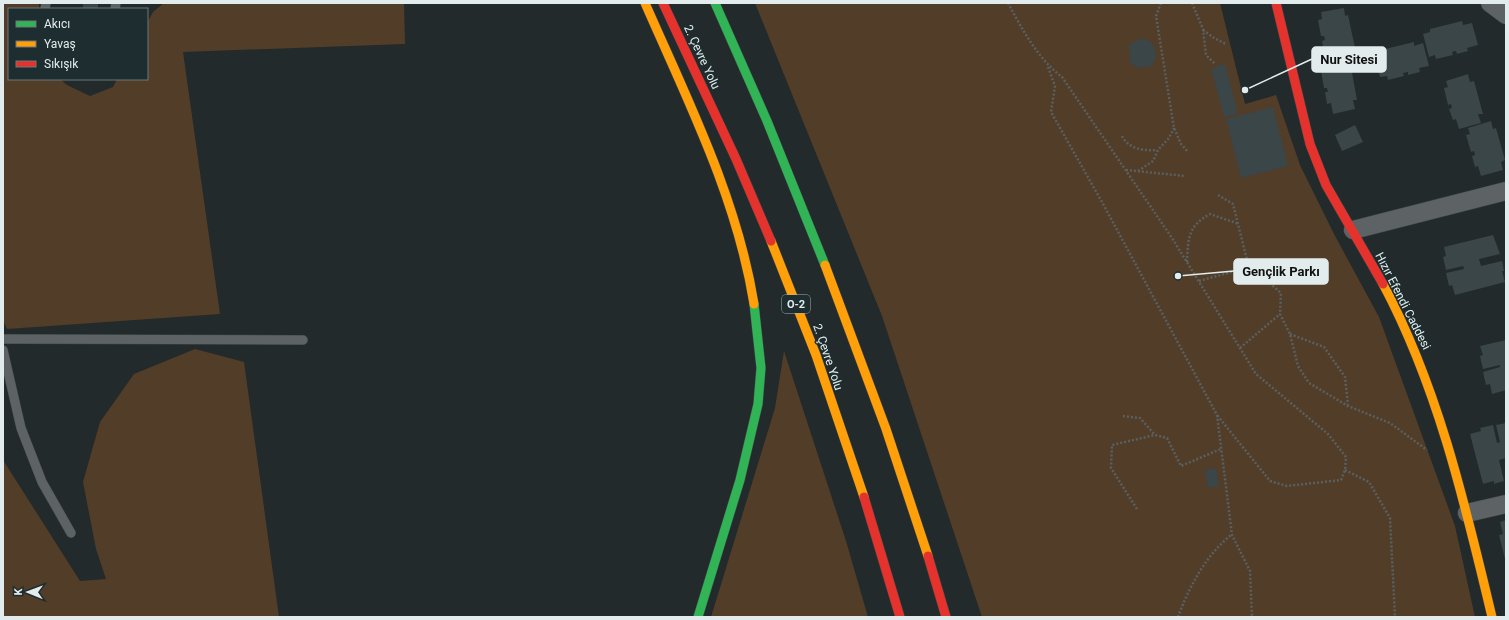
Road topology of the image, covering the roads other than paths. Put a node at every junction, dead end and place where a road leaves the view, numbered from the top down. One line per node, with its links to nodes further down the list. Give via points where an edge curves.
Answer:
1 (646, 3): 17 (main road, via 716,164 749,271 758,327 761,368 758,404 740,480)
2 (663, 3): 18 (main road, 2. Çevre Yolu / O-2, via 713,108 802,318)
3 (715, 3): 8 (main road)
4 (719, 3): 8 (lane)
5 (1276, 3): 10 (main road, Hızır Efendi Caddesi, via 1310,144 1326,185)
6 (1490, 3): 7 (street)
7 (1506, 15)
8 (724, 21): 19 (main road, via 833,280 901,473)
9 (1506, 191): 10 (street)
10 (1353, 230): 15 (main road, Hızır Efendi Caddesi, via 1407,331 1421,365)
11 (3, 339): 12 (lane)
12 (303, 340)
13 (3, 350): 16 (lane, via 21,428 42,482)
14 (1506, 504): 15 (street)
15 (1467, 513): 20 (main road, Hızır Efendi Caddesi)
16 (70, 534)
17 (698, 617)
18 (900, 617)
19 (946, 617)
20 (1492, 617)

